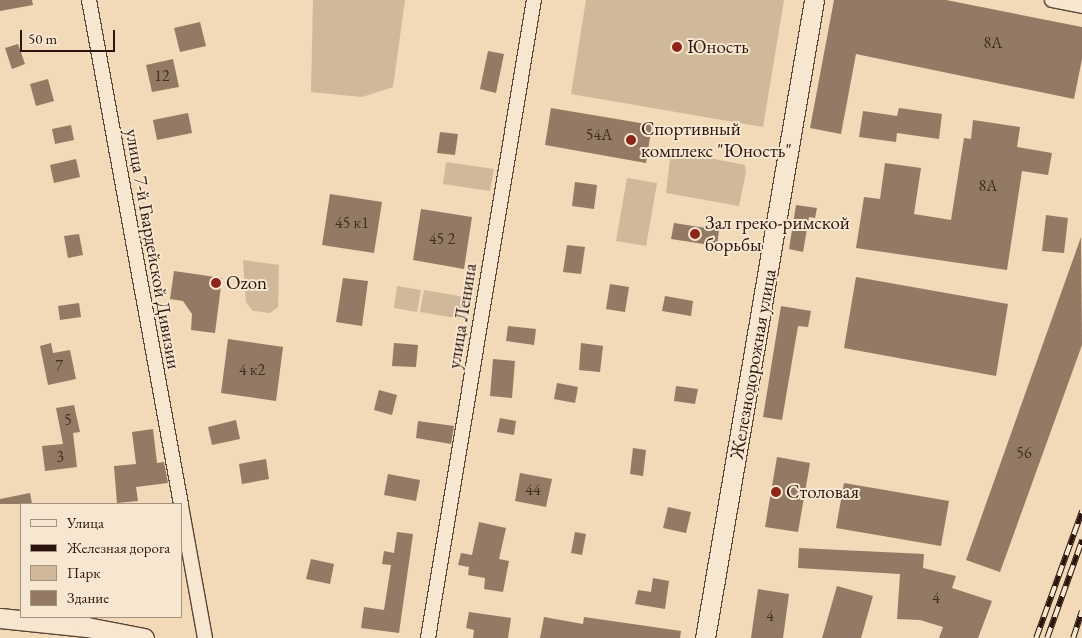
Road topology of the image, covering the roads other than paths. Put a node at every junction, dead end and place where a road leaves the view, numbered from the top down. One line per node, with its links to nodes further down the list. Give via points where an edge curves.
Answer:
1 (89, 0): 6 (street, улица 7-й Гвардейской Дивизии)
2 (534, 0): 12 (street, улица Ленина)
3 (814, 0): 13 (main road, Железнодорожная улица)
4 (1052, 0): 5 (street)
5 (1082, 6)
6 (181, 503)
7 (182, 511): 11 (street, улица 7-й Гвардейской Дивизии)
8 (0, 618): 9 (main road)
9 (86, 633): 10 (main road)
10 (144, 638)
11 (205, 638)
12 (428, 638)
13 (705, 638)

